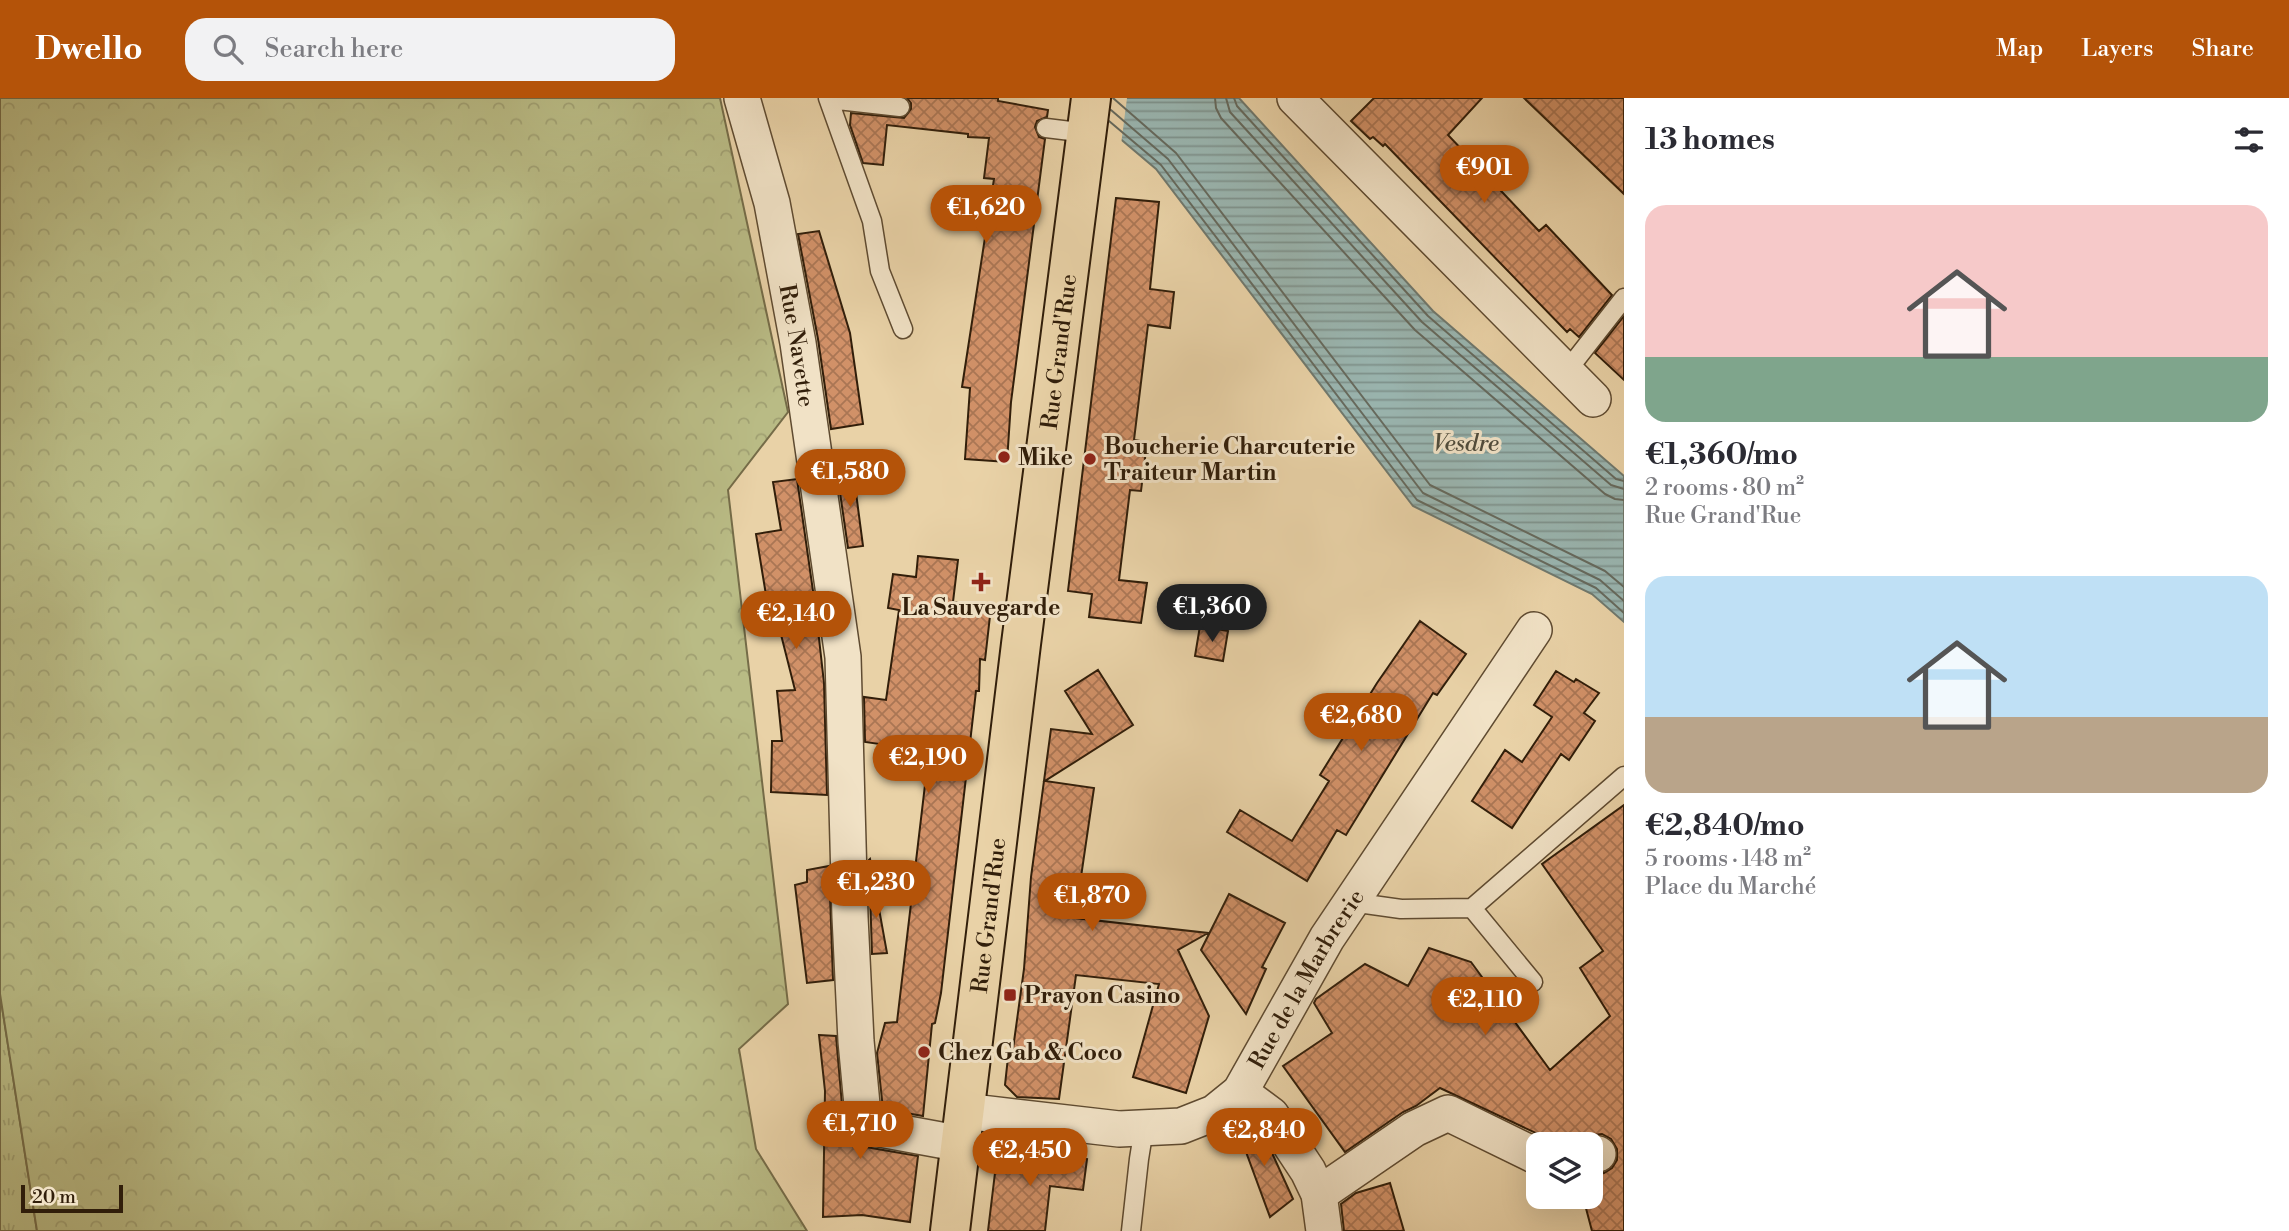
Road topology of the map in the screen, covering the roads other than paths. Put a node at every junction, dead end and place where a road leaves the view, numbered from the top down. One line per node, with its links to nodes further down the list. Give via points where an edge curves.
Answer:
1 (742, 98): 17 (street, Rue Navette, via 772,203 843,657 849,917 864,1126)
2 (1295, 98): 9 (street)
3 (829, 99): 4 (lane); 8 (lane, via 872,221 880,271)
4 (900, 107)
5 (1088, 119): 6 (lane); 17 (main road, Rue Grand'Rue)
6 (1046, 128)
7 (1624, 298): 9 (lane)
8 (902, 329)
9 (1566, 372): 10 (street)
10 (1592, 399)
11 (1534, 630): 13 (street, Rue de la Marbrerie)
12 (1624, 776): 14 (lane)
13 (1351, 902): 14 (lane, via 1401,909); 16 (street, Rue de la Marbrerie)
14 (1472, 908): 15 (lane)
15 (1533, 982)
16 (1240, 1093): 18 (street, Rue de la Marbrerie, via 1214,1114 1181,1126); 20 (street, via 1271,1115)
17 (963, 1128): 18 (street, Rue de la Marbrerie); 21 (main road, Rue Grand'Rue)
18 (1144, 1128): 22 (lane)
19 (1526, 1151): 20 (street, via 1448,1113 1415,1129)
20 (1319, 1194): 23 (street)
21 (950, 1231)
22 (1131, 1231)
23 (1324, 1231)

